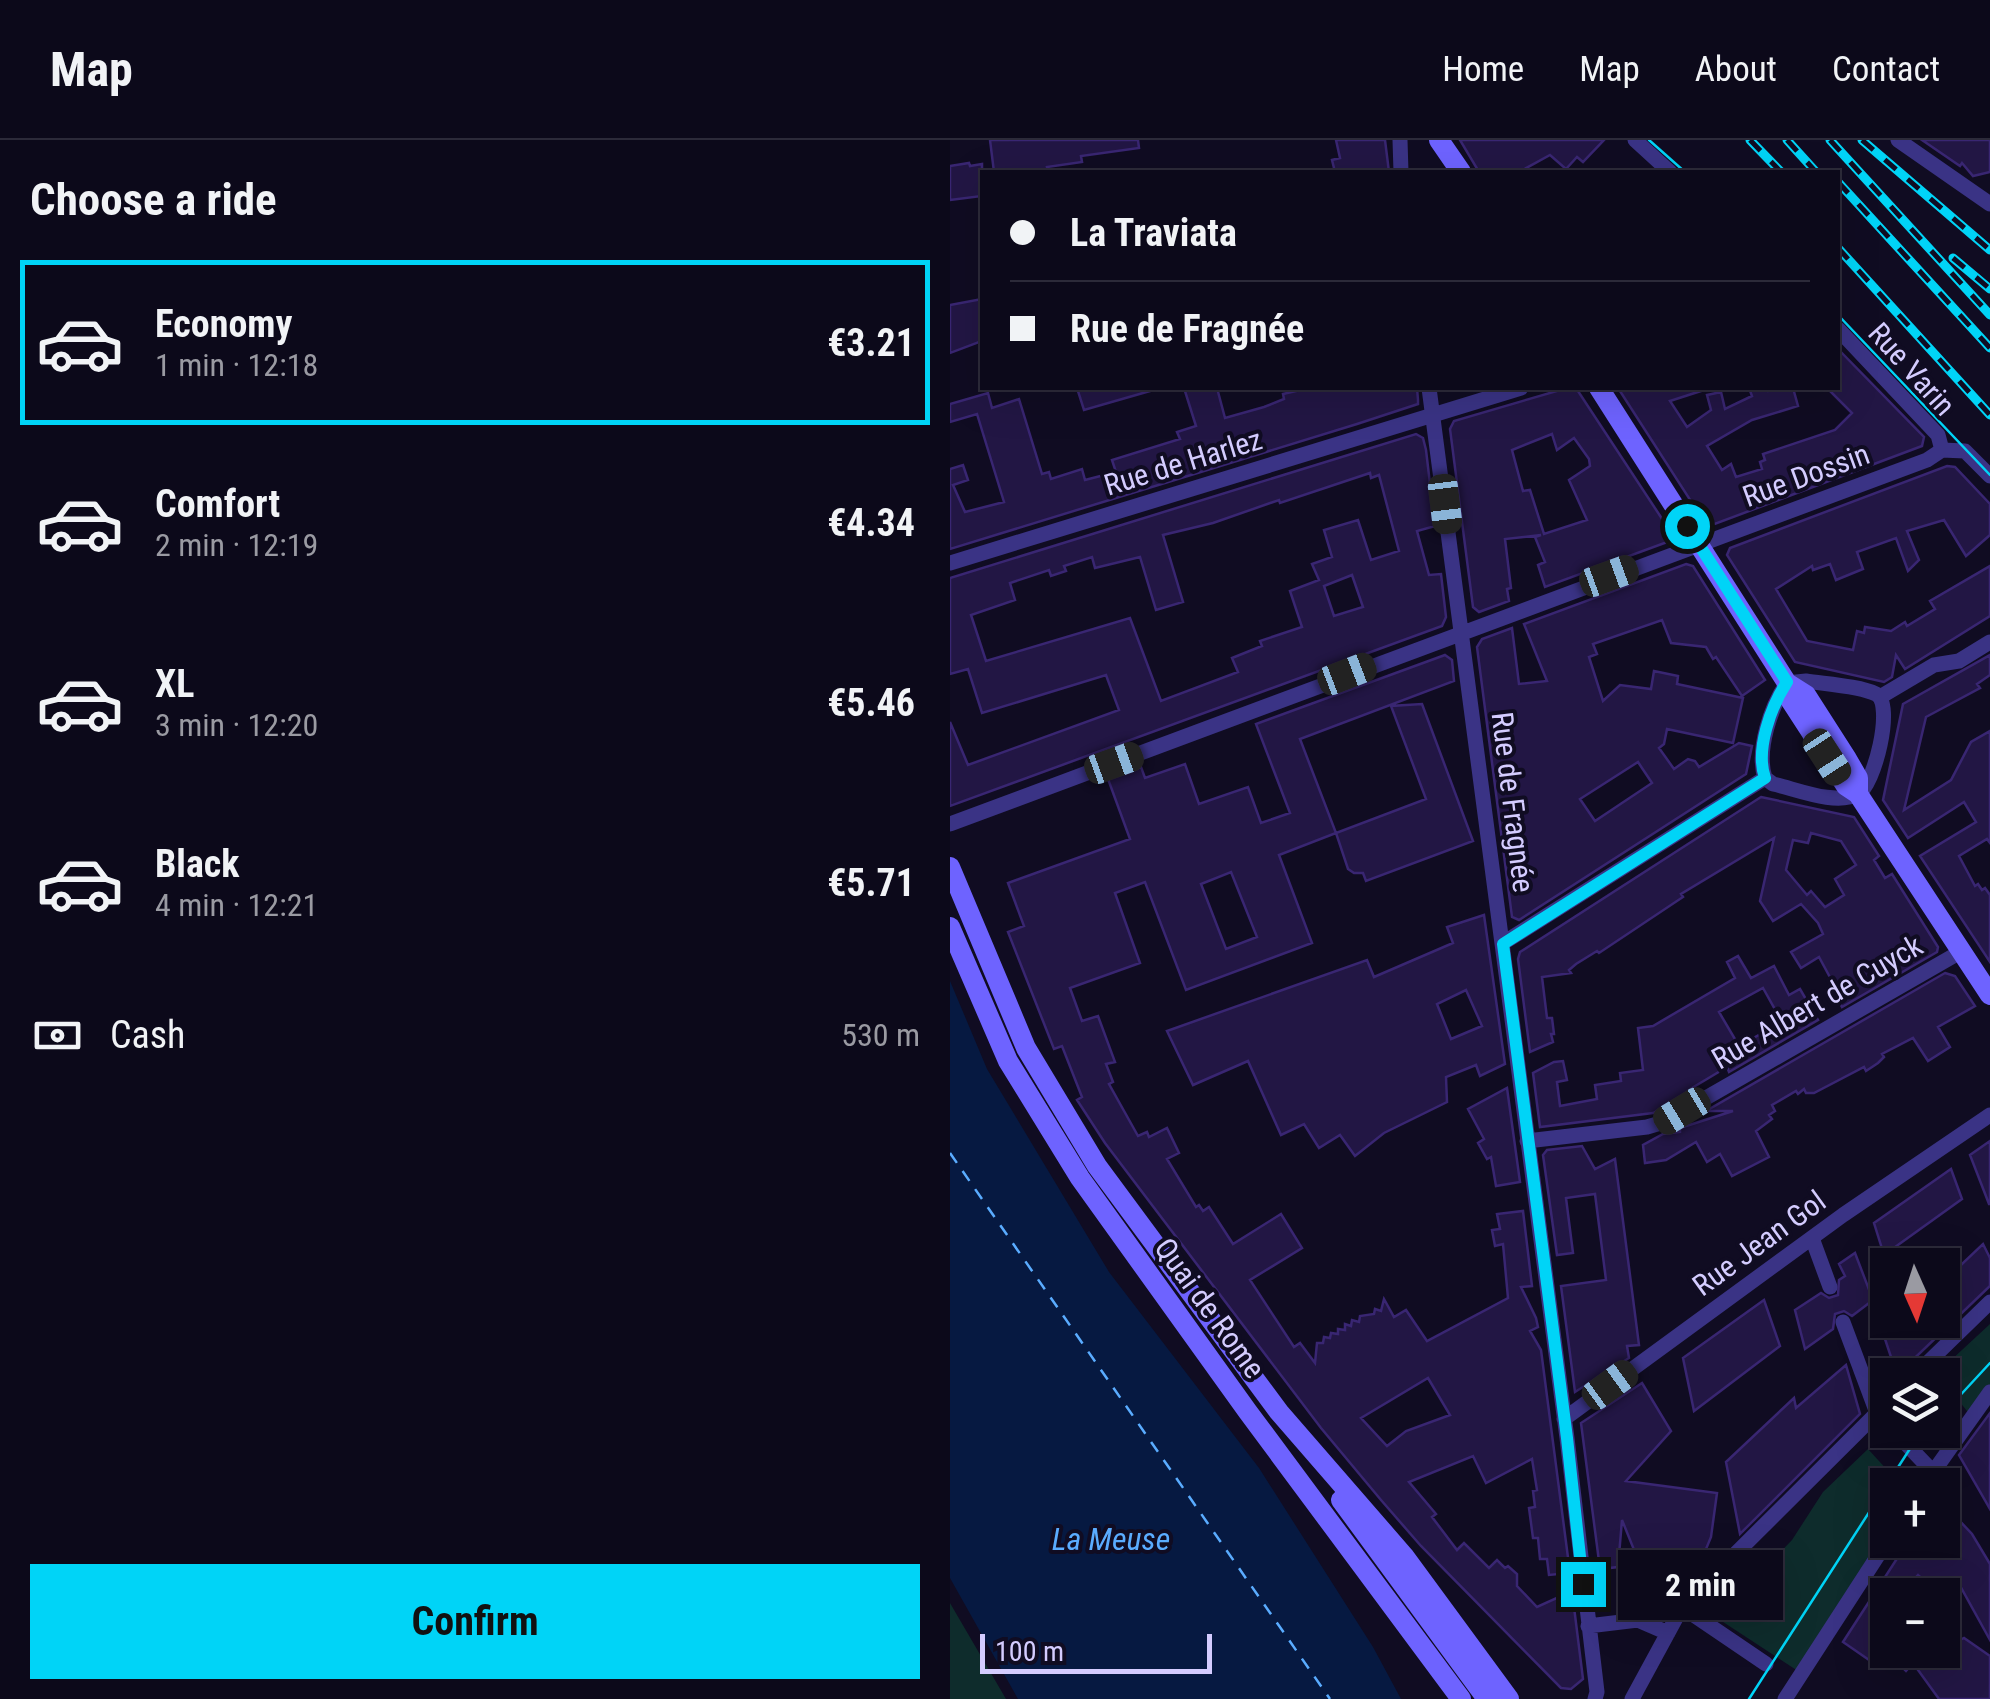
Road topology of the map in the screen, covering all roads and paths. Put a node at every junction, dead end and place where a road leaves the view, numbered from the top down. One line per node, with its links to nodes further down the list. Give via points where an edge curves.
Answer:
1 (1399, 140): 5 (street)
2 (1439, 140): 6 (main road)
3 (1635, 140): 7 (street)
4 (1898, 140): 8 (street)
5 (1401, 170)
6 (1460, 170)
7 (1668, 170)
8 (1988, 200)
9 (1840, 331): 14 (street, Rue Varin, via 1938,435)
10 (1430, 390): 13 (street, Rue de Fragnée)
11 (1515, 390): 13 (street, Rue de Harlez)
12 (1600, 390): 16 (main road)
13 (1433, 415): 17 (street, Rue de Harlez); 18 (street, Rue de Fragnée)
14 (1942, 450): 15 (street, Rue Varin, via 1965,450); 16 (street, Rue Dossin)
15 (1990, 476)
16 (1698, 544): 18 (street, Rue Dossin); 20 (main road)
17 (950, 563)
18 (1462, 630): 24 (street, Rue Dossin); 27 (street, Rue de Fragnée)
19 (1990, 642): 21 (street, via 1959,660 1934,664)
20 (1787, 682): 21 (street); 22 (street, via 1770,717); 23 (main road, via 1789,698 1846,786)
21 (1880, 697): 23 (street, via 1885,716 1870,781)
22 (1765, 778): 23 (street, via 1841,798); 27 (street)
23 (1858, 794): 28 (main road)
24 (950, 824)
25 (950, 868): 41 (main road, Quai de Rome, via 1050,1092)
26 (950, 927): 48 (main road, Quai de Rome, via 1008,1060 1080,1178)
27 (1503, 944): 31 (street, Rue de Fragnée)
28 (1962, 951): 29 (main road); 31 (street, Rue Albert de Cuyck, via 1664,1122)
29 (1990, 995)
30 (1990, 1116): 32 (street, Rue Jean Gol)
31 (1527, 1141): 39 (street, Rue de Fragnée)
32 (1812, 1238): 33 (street); 39 (street, Rue Jean Gol)
33 (1830, 1286)
34 (1990, 1302): 36 (street)
35 (1843, 1322): 37 (street)
36 (1932, 1358)
37 (1870, 1382)
38 (1990, 1392): 42 (street)
39 (1564, 1419): 45 (street, Rue de Fragnée)
40 (1870, 1426): 44 (street)
41 (1292, 1428): 49 (main road, Quai de Rome); 50 (main road, Quai de Rome, via 1404,1556)
42 (1936, 1468)
43 (1876, 1558): 53 (street)
44 (1682, 1607): 46 (street); 47 (street)
45 (1588, 1626): 46 (street, via 1638,1620); 51 (street, Rue de Fragnée)
46 (1668, 1633): 52 (street)
47 (1766, 1664)
48 (1461, 1699)
49 (1487, 1699)
50 (1508, 1699)
51 (1595, 1699)
52 (1632, 1699)
53 (1784, 1699)

